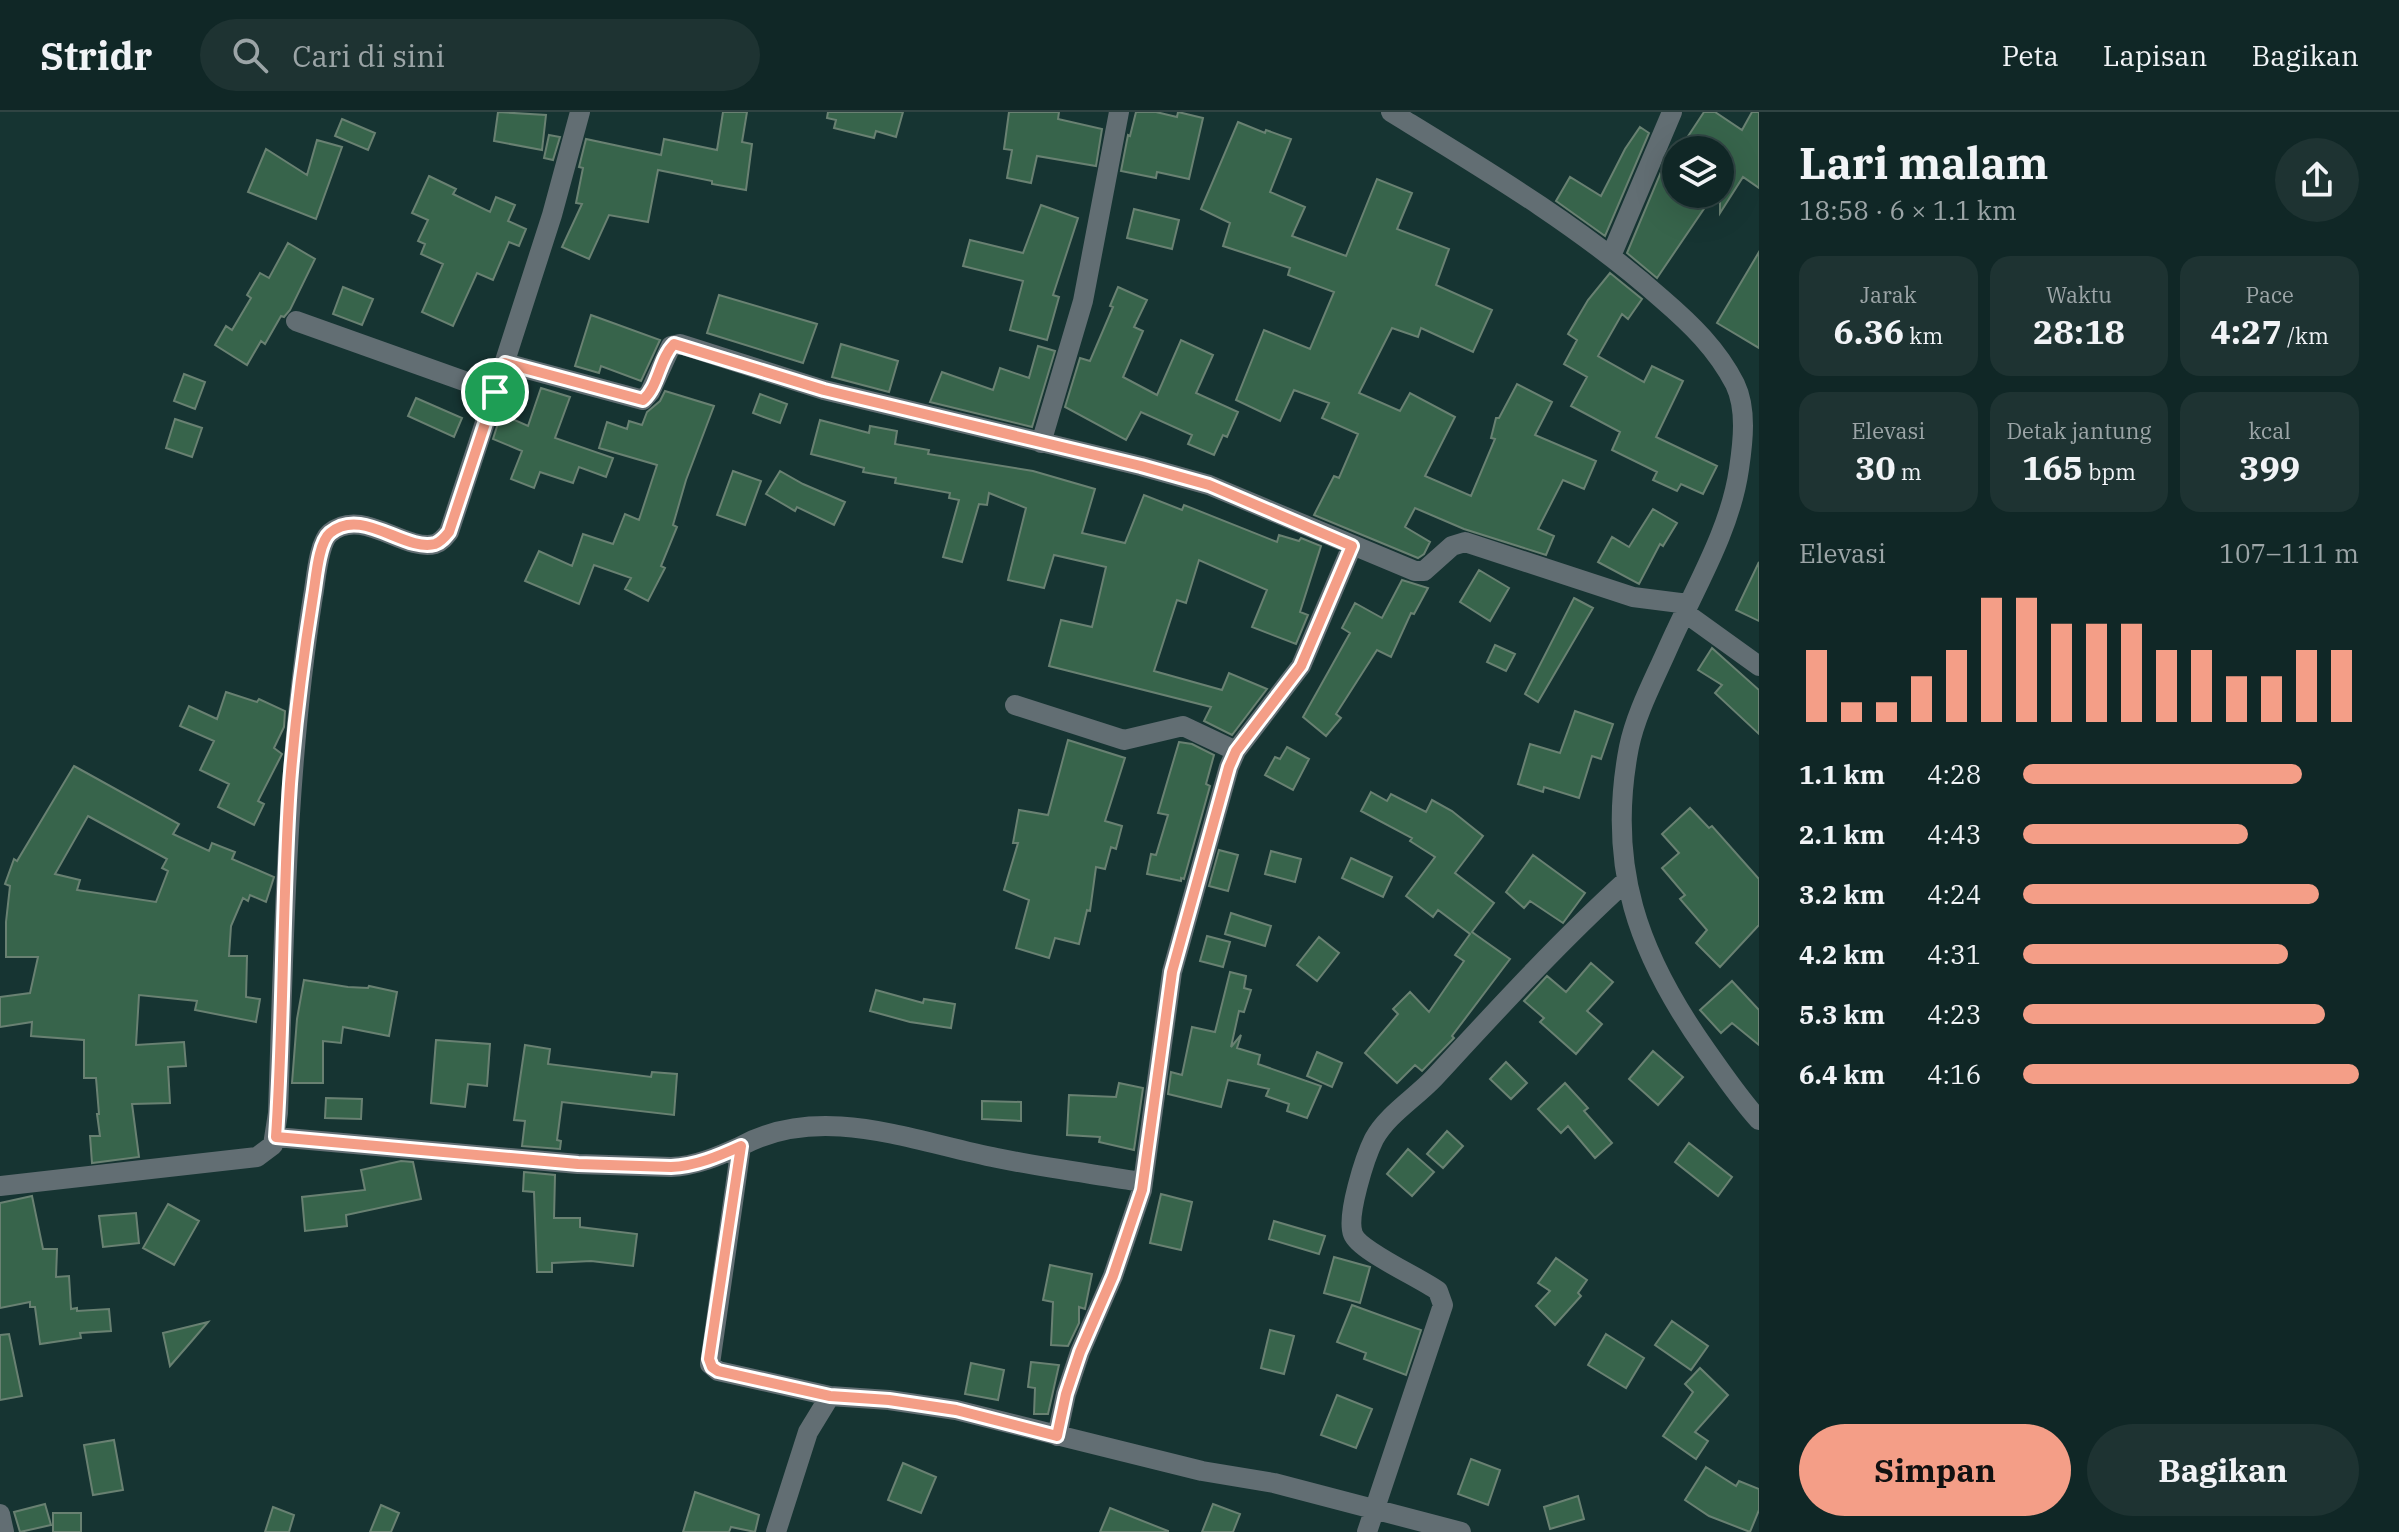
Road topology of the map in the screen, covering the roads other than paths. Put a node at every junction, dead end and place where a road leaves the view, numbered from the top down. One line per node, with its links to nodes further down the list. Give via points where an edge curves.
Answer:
1 (580, 112): 7 (street)
2 (1119, 112): 11 (street, via 1083,301)
3 (1391, 112): 5 (street)
4 (1672, 112): 5 (street)
5 (1611, 256): 8 (street, via 1698,331)
6 (296, 321): 9 (street)
7 (505, 363): 9 (street); 11 (street, via 643,400 671,346 680,344 824,390)
8 (1734, 383): 10 (street); 13 (street, via 1742,410 1737,481 1723,530)
9 (495, 392): 19 (street, via 449,532 438,543 423,545 355,524 327,535 320,556 290,783)
10 (1759, 400)
11 (1041, 443): 12 (street, via 1209,485)
12 (1352, 546): 13 (street, via 1424,571 1452,546 1465,542 1633,597); 16 (street, via 1301,666)
13 (1686, 608): 14 (street); 17 (street, via 1630,744 1623,792)
14 (1759, 666)
15 (1015, 705): 16 (street, via 1124,740 1183,726)
16 (1236, 751): 21 (street, via 1172,972)
17 (1626, 881): 18 (street, via 1639,932 1676,1008); 25 (street, via 1569,933 1374,1139 1353,1210 1352,1232 1363,1246 1438,1291 1443,1305)
18 (1759, 1120)
19 (276, 1137): 20 (street, via 578,1164 671,1167); 22 (street, via 257,1157)
20 (741, 1146): 21 (street, via 793,1128 832,1125); 23 (street, via 710,1364 718,1371)
21 (1142, 1182): 24 (street, via 1113,1276 1075,1366)
22 (0, 1186)
23 (830, 1396): 24 (street, via 956,1410); 28 (street, via 808,1432)
24 (1057, 1436): 25 (street, via 1274,1483)
25 (1374, 1511): 29 (street); 30 (street)
26 (0, 1514): 27 (street)
27 (4, 1532)
28 (776, 1532)
29 (1367, 1532)
30 (1461, 1532)

